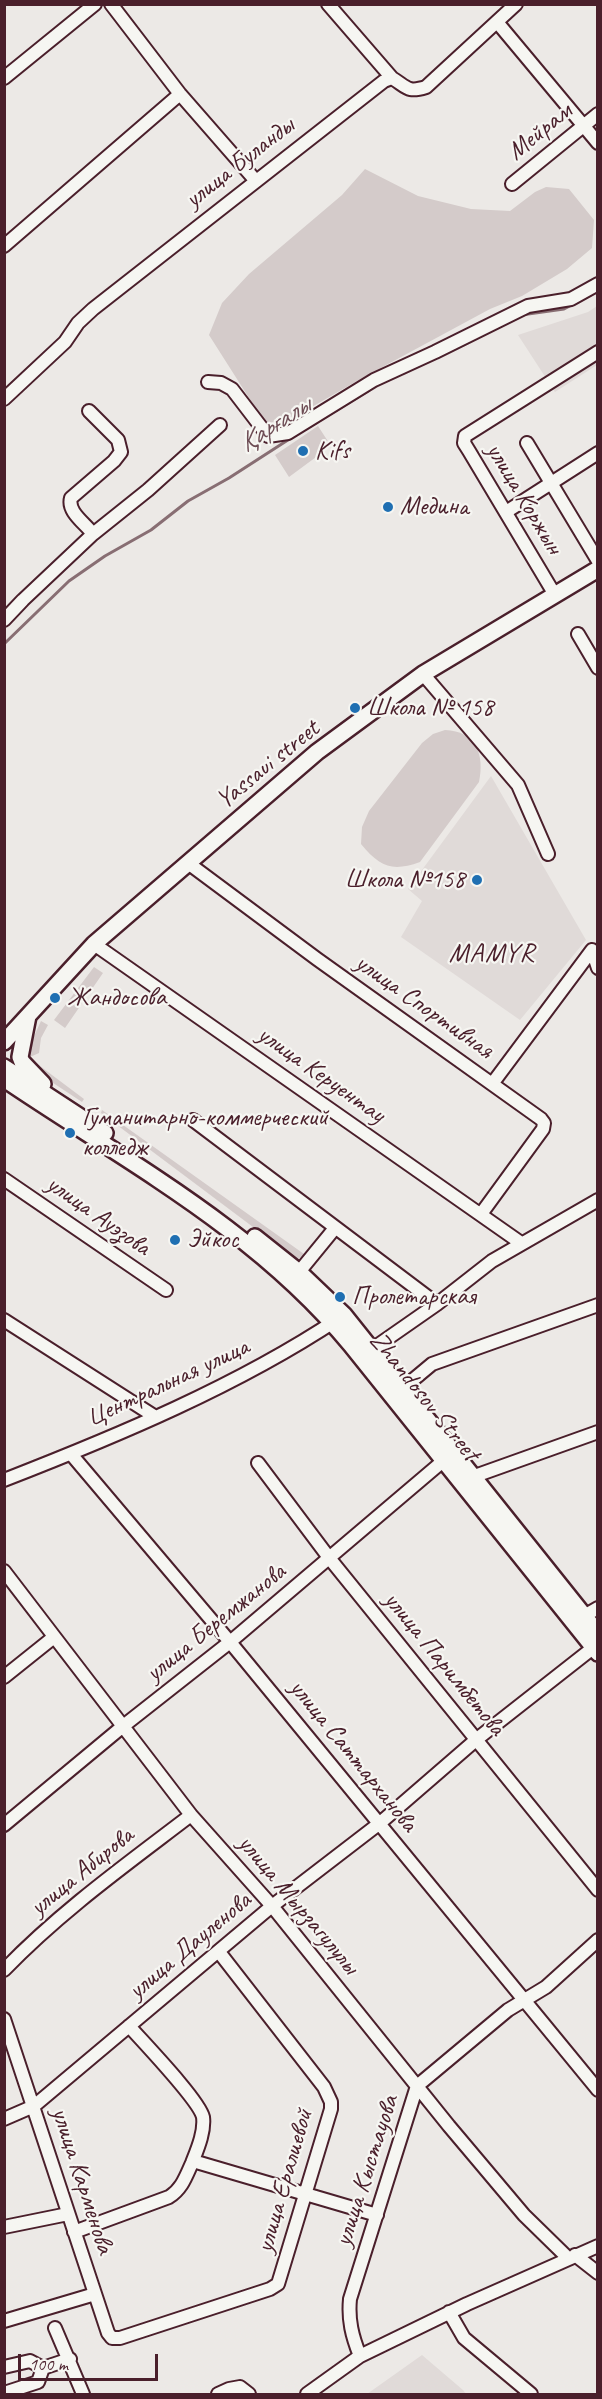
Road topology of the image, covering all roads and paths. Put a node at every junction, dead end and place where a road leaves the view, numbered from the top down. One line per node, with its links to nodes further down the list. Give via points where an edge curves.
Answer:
1 (95, 4): 6 (street)
2 (111, 4): 8 (street)
3 (328, 4): 7 (street)
4 (516, 4): 5 (street)
5 (497, 22): 7 (street, via 426,87 405,89); 10 (street)
6 (4, 78)
7 (392, 78): 12 (street, улица Буланды)
8 (180, 94): 12 (street); 14 (street)
9 (597, 114): 10 (street, Мейрам)
10 (584, 126): 11 (street); 13 (street, Мейрам)
11 (597, 143)
12 (256, 181): 18 (street, улица Буланды, via 93,309 65,342)
13 (512, 184)
14 (4, 246)
15 (597, 284): 17 (street, via 571,299 528,306 474,331 374,380 288,434 268,436 232,389)
16 (597, 352): 24 (street, улица Коржын, via 465,436 464,443)
17 (208, 382)
18 (4, 399)
19 (89, 411): 25 (street, via 118,440 121,452 71,498 72,510)
20 (220, 425): 25 (street)
21 (526, 443): 23 (street)
22 (597, 453): 23 (street)
23 (550, 483): 24 (street); 26 (street)
24 (506, 512): 28 (street, улица Коржын)
25 (93, 534): 29 (street)
26 (597, 561)
27 (597, 569): 28 (main road, Yassaui street)
28 (555, 595): 32 (main road, Yassaui street)
29 (4, 620)
30 (578, 634): 31 (street)
31 (597, 668)
32 (423, 674): 33 (street, via 518,784); 34 (main road, Yassaui street, via 317,752)
33 (548, 854)
34 (188, 863): 35 (main road, Yassaui street); 41 (street, улица Спортивная)
35 (94, 944): 37 (main road, Yassaui street); 46 (street, улица Керуентау)
36 (597, 968): 41 (street, via 592,950)
37 (28, 1016): 38 (main road); 39 (main road, Yassaui street); 42 (main road, via 21,1062)
38 (4, 1030)
39 (4, 1042)
40 (6, 1072): 42 (main road, Zhandosov Street); 53 (main road, Zhandosov Street, via 184,1196)
41 (492, 1084): 46 (street, улица Спортивная, via 544,1124)
42 (59, 1102): 49 (main road, Zhandosov Street, via 196,1194)
43 (193, 1120): 47 (street)
44 (4, 1179): 50 (street, улица Ауэзова)
45 (597, 1200): 48 (street)
46 (481, 1214): 48 (street, улица Керуентау)
47 (334, 1228): 49 (street); 51 (street)
48 (521, 1243): 51 (street)
49 (299, 1272): 53 (main road, Zhandosov Street)
50 (166, 1290)
51 (437, 1304): 55 (street)
52 (597, 1305): 56 (street, via 432,1364)
53 (338, 1319): 55 (main road, Zhandosov Street); 57 (street, Центральная улица, via 271,1360); 60 (main road, Zhandosov Street)
54 (4, 1320): 57 (street)
55 (371, 1350): 56 (main road, Zhandosov Street)
56 (402, 1389): 60 (main road, Zhandosov Street)
57 (154, 1416): 59 (street, Центральная улица)
58 (597, 1432): 62 (street)
59 (71, 1454): 63 (street, Центральная улица); 68 (street, улица Саттарханова)
60 (448, 1457): 62 (main road, Zhandosov Street); 64 (street, улица Беремжанова); 69 (main road, Zhandosov Street)
61 (258, 1463): 64 (street, улица Паримбетова)
62 (472, 1477): 66 (main road, Zhandosov Street)
63 (4, 1480)
64 (330, 1559): 68 (street, улица Беремжанова); 72 (street, улица Паримбетова)
65 (4, 1571): 67 (street, улица Мырзагулулы)
66 (591, 1612): 69 (main road, Zhandosov Street)
67 (54, 1637): 70 (street); 71 (street, улица Мырзагулулы)
68 (230, 1642): 71 (street, улица Беремжанова); 74 (street, улица Саттарханова)
69 (596, 1645): 72 (street, улица Дауленова)
70 (4, 1677)
71 (122, 1727): 73 (street, улица Мырзагулулы); 75 (street, улица Беремжанова)
72 (477, 1739): 74 (street, улица Дауленова); 76 (street, улица Паримбетова)
73 (191, 1815): 77 (street, улица Мырзагулулы); 80 (street, улица Абирова, via 81,1899)
74 (380, 1823): 77 (street, улица Дауленова); 81 (street, улица Саттарханова)
75 (4, 1825)
76 (597, 1890)
77 (272, 1906): 79 (street, улица Дауленова); 85 (street, улица Мырзагулулы)
78 (597, 1940): 81 (street, улица Кыстауова, via 546,1987)
79 (219, 1952): 83 (street, улица Дауленова); 90 (street, улица Ералиевой, via 324,2087 331,2102)
80 (4, 1970)
81 (524, 2001): 85 (street, улица Кыстауова); 86 (street, улица Саттарханова)
82 (4, 2019): 84 (street, улица Карменова)
83 (129, 2026): 87 (street, улица Дауленова); 89 (street, via 195,2102 203,2118)
84 (8, 2038): 87 (street, улица Карменова)
85 (417, 2086): 92 (street, улица Кыстауова); 96 (street, улица Мырзагулулы, via 524,2215)
86 (597, 2090)
87 (34, 2106): 88 (street, улица Дауленова); 91 (street, улица Карменова)
88 (4, 2119)
89 (193, 2161): 90 (street); 94 (street, via 182,2186 169,2197)
90 (304, 2194): 92 (street); 102 (street, улица Ералиевой, via 278,2284)
91 (68, 2214): 93 (street); 94 (street, улица Карменова)
92 (377, 2215): 103 (street, улица Кыстауова, via 350,2299 350,2326)
93 (4, 2227)
94 (74, 2232): 98 (street, улица Карменова)
95 (597, 2246): 96 (street)
96 (571, 2257): 97 (street, улица Мырзагулулы); 99 (street)
97 (597, 2273)
98 (95, 2294): 100 (street); 102 (street, улица Карменова)
99 (449, 2312): 103 (street); 112 (street, via 464,2338)
100 (4, 2321)
101 (55, 2328): 104 (street)
102 (112, 2338)
103 (360, 2356): 111 (street)
104 (70, 2359): 106 (street); 108 (street)
105 (4, 2367): 106 (street, via 30,2361)
106 (43, 2368): 107 (street, via 38,2382)
107 (4, 2393)
108 (83, 2394)
109 (218, 2394): 110 (street, via 240,2387)
110 (249, 2394)
111 (307, 2394)
112 (531, 2394)

